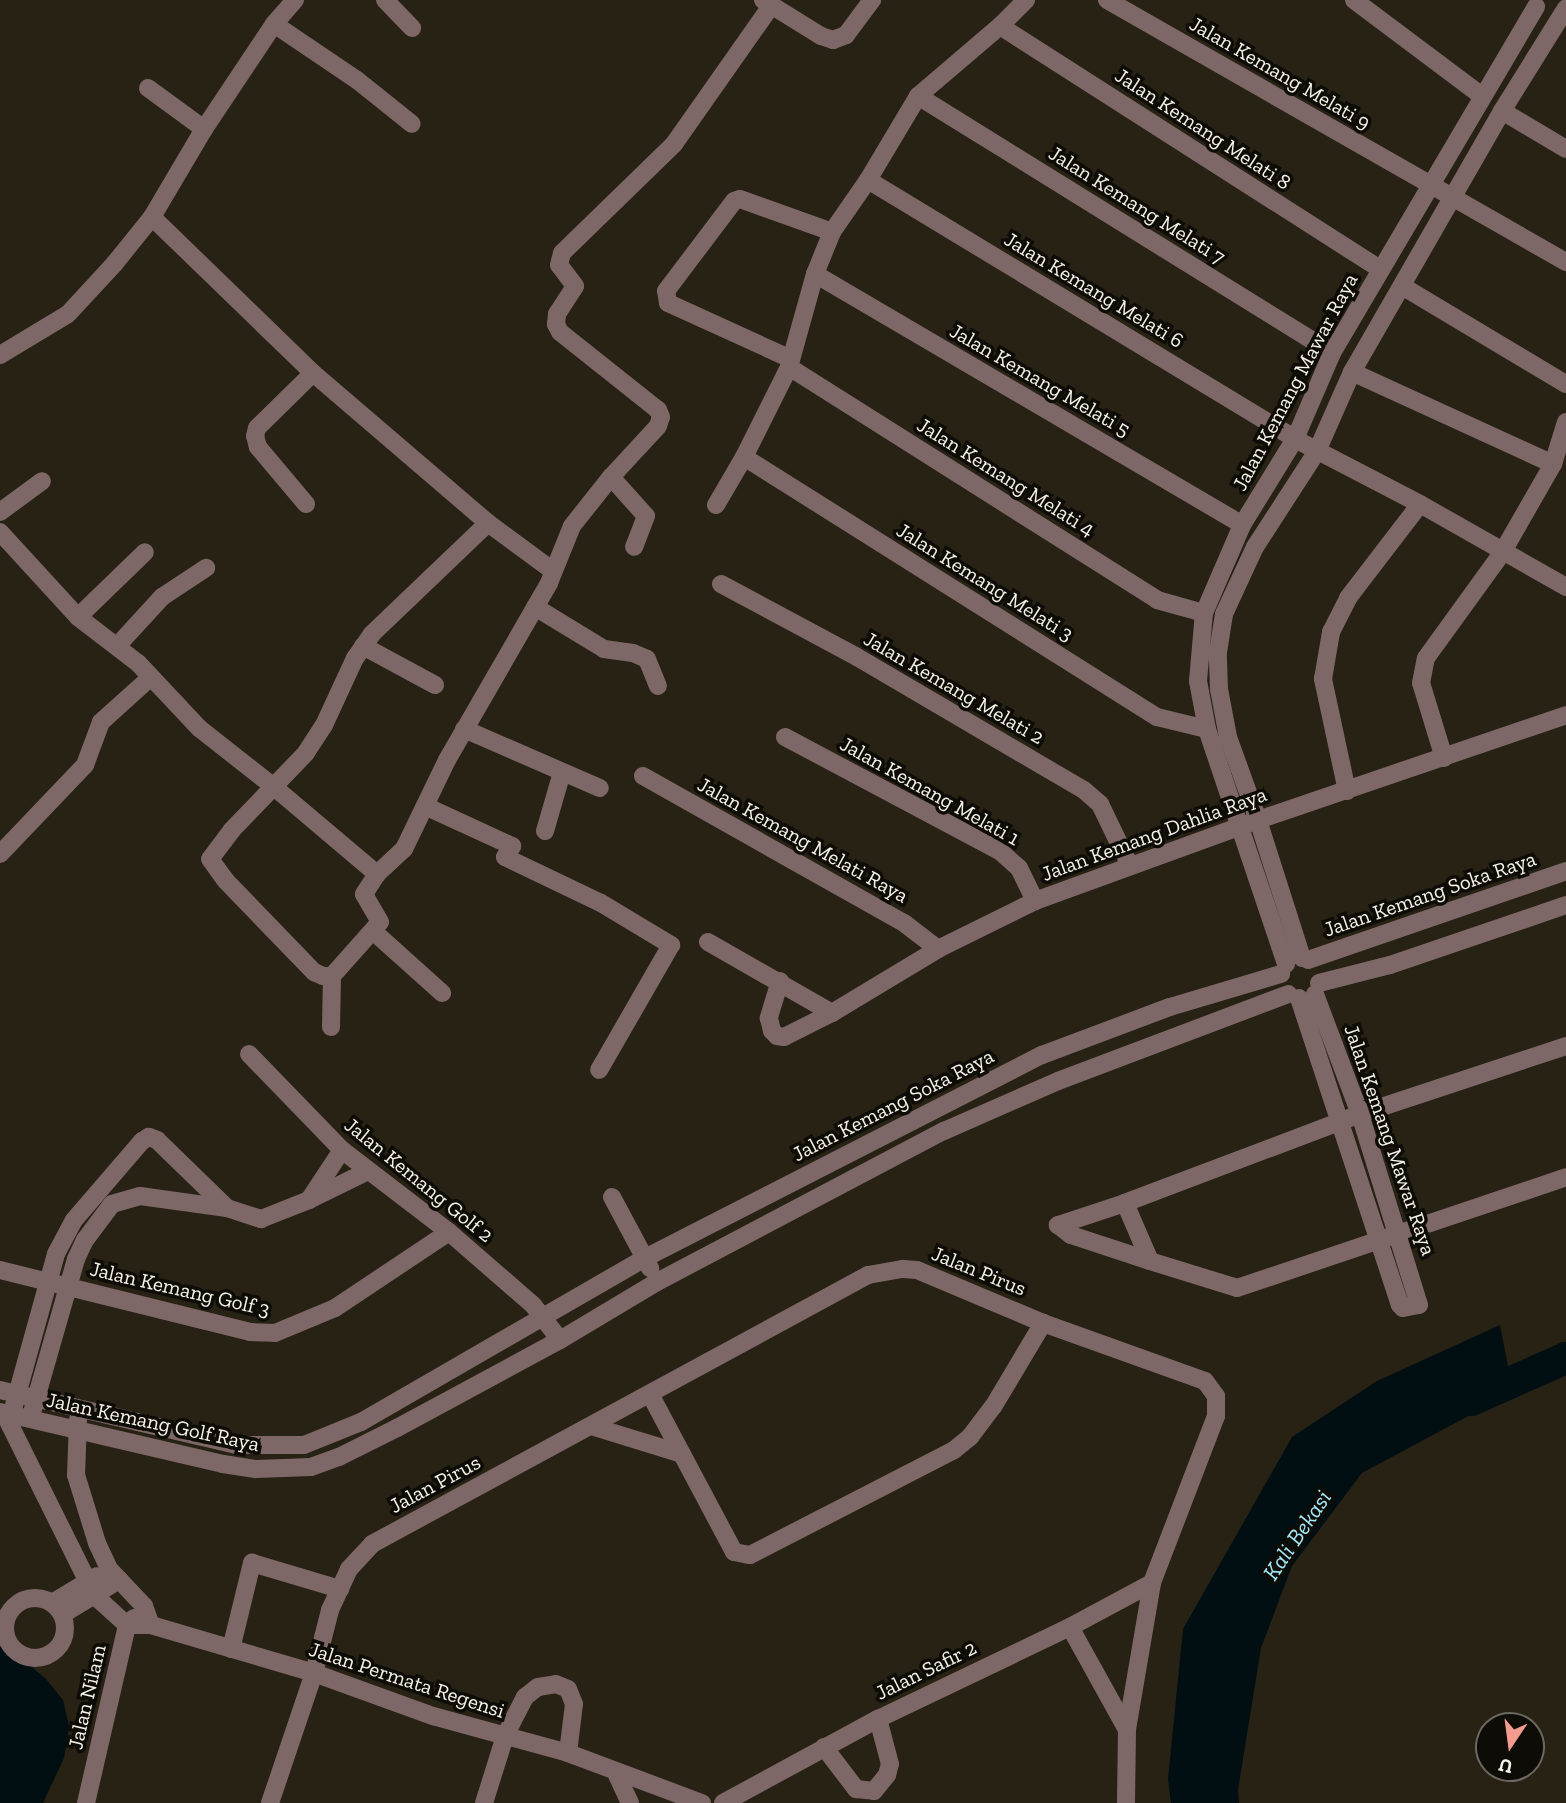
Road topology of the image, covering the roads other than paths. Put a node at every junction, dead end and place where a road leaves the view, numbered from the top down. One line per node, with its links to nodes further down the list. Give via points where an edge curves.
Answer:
1 (295, 0): 10 (street)
2 (385, 0): 12 (street)
3 (872, 0): 7 (street, via 846,35 833,40)
4 (1026, 0): 11 (street)
5 (1107, 0): 21 (street, Jalan Kemang Melati 9)
6 (1354, 0): 15 (street)
7 (767, 3): 40 (street, via 674,144 559,261 575,286 557,314 555,324 560,332 661,417 653,434)
8 (1531, 4): 9 (street); 15 (street, Jalan Kemang Mawar Raya)
9 (1563, 18): 16 (street)
10 (274, 24): 17 (street); 18 (street)
11 (1000, 26): 14 (street); 26 (street, Jalan Kemang Melati 8)
12 (412, 28)
13 (148, 88): 18 (street)
14 (918, 96): 20 (street); 29 (street, Jalan Kemang Melati 7)
15 (1482, 96): 21 (street, Jalan Kemang Mawar Raya)
16 (1502, 111): 19 (street); 22 (street)
17 (412, 124)
18 (204, 128): 23 (street)
19 (1566, 149)
20 (868, 180): 24 (street); 36 (street, Jalan Kemang Melati 6)
21 (1431, 185): 22 (street, Jalan Kemang Melati 9); 26 (street, Jalan Kemang Mawar Raya)
22 (1451, 197): 25 (street, Jalan Kemang Melati 9); 28 (street)
23 (152, 217): 30 (street, via 68,314); 33 (street)
24 (832, 232): 27 (street); 31 (street, Jalan Kemang Melati 4, via 740,199 734,201 667,291 668,303)
25 (1566, 262)
26 (1381, 270): 29 (street, Jalan Kemang Mawar Raya)
27 (815, 274): 31 (street); 47 (street, Jalan Kemang Melati 5)
28 (1402, 285): 32 (street); 34 (street)
29 (1332, 353): 36 (street, Jalan Kemang Mawar Raya)
30 (0, 355)
31 (790, 363): 38 (street); 57 (street, Jalan Kemang Melati 4, via 1157,600)
32 (1352, 372): 37 (street); 39 (street)
33 (313, 373): 42 (street, via 257,428 255,436 258,447); 46 (street)
34 (1566, 384)
35 (1566, 422): 39 (street)
36 (1295, 439): 37 (street, Jalan Kemang Melati 6); 47 (street, Jalan Kemang Mawar Raya)
37 (1317, 451): 43 (street, Jalan Kemang Melati 6); 75 (street, via 1255,547 1224,614 1219,689 1228,737)
38 (744, 457): 44 (street); 66 (street, Jalan Kemang Melati 3, via 1157,717)
39 (1553, 464): 51 (street)
40 (611, 477): 49 (street, via 646,516); 53 (street, via 572,526)
41 (42, 481): 45 (street)
42 (306, 504)
43 (1420, 504): 51 (street, Jalan Kemang Melati 6); 73 (street, via 1348,598 1331,632 1323,678)
44 (716, 505)
45 (0, 512)
46 (488, 523): 53 (street); 60 (street)
47 (1242, 525): 57 (street, Jalan Kemang Mawar Raya)
48 (0, 532): 58 (street)
49 (634, 547)
50 (145, 552): 58 (street)
51 (1502, 553): 55 (street, Jalan Kemang Melati 6); 68 (street, via 1422,669 1421,683)
52 (206, 568): 59 (street, via 162,597)
53 (553, 571): 56 (street)
54 (720, 584): 79 (street, Jalan Kemang Melati 2, via 857,657 1085,792 1100,804)
55 (1566, 587)
56 (535, 607): 63 (street, via 604,649 647,659); 65 (street)
57 (1204, 613): 66 (street, Jalan Kemang Mawar Raya, via 1198,681)
58 (78, 617): 59 (street)
59 (118, 645): 61 (street)
60 (363, 646): 62 (street); 71 (street, via 306,753)
61 (150, 677): 71 (street, via 199,728); 78 (street, via 101,722 85,765)
62 (435, 685)
63 (658, 686)
64 (1566, 715): 68 (street, Jalan Kemang Dahlia Raya)
65 (464, 729): 69 (street); 74 (street)
66 (1207, 729): 76 (street, Jalan Kemang Mawar Raya)
67 (785, 737): 82 (street, Jalan Kemang Melati 1, via 1001,852 1019,868)
68 (1444, 758): 73 (street, Jalan Kemang Dahlia Raya)
69 (562, 772): 72 (street); 77 (street)
70 (643, 776): 86 (street, Jalan Kemang Melati Raya, via 904,923)
71 (274, 787): 81 (street); 88 (street, via 232,830 211,863 314,972)
72 (600, 788)
73 (1346, 791): 75 (street, Jalan Kemang Dahlia Raya)
74 (425, 806): 81 (street, via 404,849); 96 (street, via 512,846 505,857 600,903 671,945)
75 (1258, 820): 76 (street, Jalan Kemang Dahlia Raya); 87 (street)
76 (1241, 827): 79 (street, Jalan Kemang Dahlia Raya); 87 (street, Jalan Kemang Mawar Raya)
77 (545, 831)
78 (0, 854)
79 (1130, 866): 82 (street, Jalan Kemang Dahlia Raya)
80 (1566, 871): 87 (street, Jalan Kemang Soka Raya)
81 (377, 874): 84 (street, via 364,894 380,922)
82 (1035, 901): 86 (street, Jalan Kemang Dahlia Raya)
83 (1566, 905): 90 (street)
84 (373, 932): 88 (street); 91 (street)
85 (708, 942): 89 (street)
86 (937, 949): 92 (street, Jalan Kemang Dahlia Raya)
87 (1294, 964): 90 (street, via 1282,985); 90 (street, via 1320,974); 111 (street, Jalan Kemang Soka Raya, via 1042,1055)
88 (332, 976): 93 (street)
89 (780, 981): 92 (street); 92 (street, Jalan Kemang Dahlia Raya, via 769,1018 777,1036 791,1035)
90 (1305, 992): 97 (street, Jalan Kemang Mawar Raya); 98 (street, Jalan Kemang Mawar Raya); 115 (street, via 1058,1081 944,1131)
91 (442, 993)
92 (832, 1013)
93 (331, 1027)
94 (1566, 1046): 97 (street)
95 (249, 1054): 99 (street, Jalan Kemang Golf 2)
96 (599, 1070)
97 (1360, 1114): 98 (street); 109 (street, Jalan Kemang Mawar Raya)
98 (1340, 1122): 106 (street); 110 (street, Jalan Kemang Mawar Raya)
99 (342, 1150): 100 (street, Jalan Kemang Golf 2); 105 (street)
100 (368, 1171): 105 (street); 108 (street, Jalan Kemang Golf 2)
101 (1566, 1177): 109 (street)
102 (108, 1181): 104 (street); 107 (street, via 142,1141 152,1138); 114 (street, via 65,1235)
103 (612, 1197): 111 (street)
104 (124, 1198): 107 (street, via 140,1196); 116 (street, via 112,1204 85,1240)
105 (309, 1200): 107 (street, via 261,1219)
106 (1125, 1203): 112 (street); 112 (street, via 1058,1225 1071,1235)
107 (227, 1208)
108 (449, 1232): 116 (street, Jalan Kemang Golf 3, via 335,1308 275,1334 250,1332); 117 (street, Jalan Kemang Golf 2)
109 (1398, 1234): 110 (street); 110 (street, Jalan Kemang Mawar Raya, via 1421,1302 1400,1305)
110 (1378, 1241): 112 (street, via 1237,1289)
111 (645, 1258): 115 (street); 117 (street, Jalan Kemang Soka Raya)
112 (1150, 1261)
113 (0, 1270): 114 (street, Jalan Kemang Golf 3)
114 (47, 1282): 116 (street, Jalan Kemang Golf 3); 120 (street)
115 (657, 1282): 119 (street)
116 (67, 1286): 122 (street)
117 (543, 1317): 119 (street, Jalan Kemang Golf 2); 128 (street, Jalan Kemang Golf Raya, via 361,1422 304,1445 236,1445)
118 (1043, 1323): 121 (street, Jalan Pirus, via 917,1270 877,1272); 130 (street, via 993,1407 954,1450 750,1555 734,1552); 132 (street, Jalan Pirus, via 1205,1381 1216,1396 1216,1416)
119 (560, 1340): 129 (street, Jalan Kemang Golf Raya, via 397,1428 311,1467 256,1469)
120 (8, 1392): 122 (street, Jalan Kemang Golf Raya); 124 (street)
121 (650, 1394): 126 (street, Jalan Pirus); 130 (street)
122 (36, 1398): 123 (street, Jalan Kemang Golf Raya); 125 (street)
123 (79, 1409): 127 (street); 128 (street, Jalan Kemang Golf Raya)
124 (5, 1413): 125 (street, Jalan Kemang Golf Raya); 133 (street)
125 (29, 1419): 127 (street, Jalan Kemang Golf Raya)
126 (590, 1426): 130 (street); 134 (street, Jalan Pirus, via 372,1544 349,1569)
127 (76, 1430): 129 (street, Jalan Kemang Golf Raya); 131 (street, via 79,1490)
128 (173, 1430): 129 (street)
129 (167, 1452)
130 (682, 1454)
131 (114, 1575): 133 (street); 135 (street)
132 (1152, 1583): 139 (street, Jalan Safir 2); 144 (street, Jalan Pirus)
133 (92, 1588): 136 (street); 137 (street)
134 (340, 1589): 141 (street, via 252,1563); 142 (street, Jalan Pirus)
135 (144, 1606): 137 (street, Jalan Nilam); 138 (street)
136 (57, 1609): 140 (street, via 31,1597 14,1605 5,1621); 140 (street, via 65,1624 62,1642 48,1655 29,1657)
137 (127, 1625): 138 (street, Jalan Permata Regensi); 149 (street, Jalan Nilam)
138 (151, 1625): 141 (street, Jalan Permata Regensi)
139 (1070, 1627): 143 (street, Jalan Safir 2); 144 (street)
140 (5, 1649)
141 (231, 1649): 142 (street, Jalan Permata Regensi)
142 (314, 1673): 145 (street, Jalan Permata Regensi, via 433,1716); 150 (street, Jalan Pirus)
143 (878, 1719): 146 (street, Jalan Safir 2); 146 (street, via 890,1764 874,1791 856,1788)
144 (1127, 1730): 155 (street, Jalan Pirus)
145 (505, 1736): 147 (street, Jalan Permata Regensi); 147 (street, via 525,1697 538,1687 555,1685 568,1689 574,1704); 151 (street)
146 (824, 1747): 154 (street, Jalan Safir 2)
147 (568, 1753): 148 (street, Jalan Permata Regensi)
148 (616, 1773): 152 (street); 153 (street, Jalan Permata Regensi)
149 (86, 1803)
150 (270, 1803)
151 (484, 1803)
152 (630, 1803)
153 (702, 1803)
154 (723, 1803)
155 (1126, 1803)

